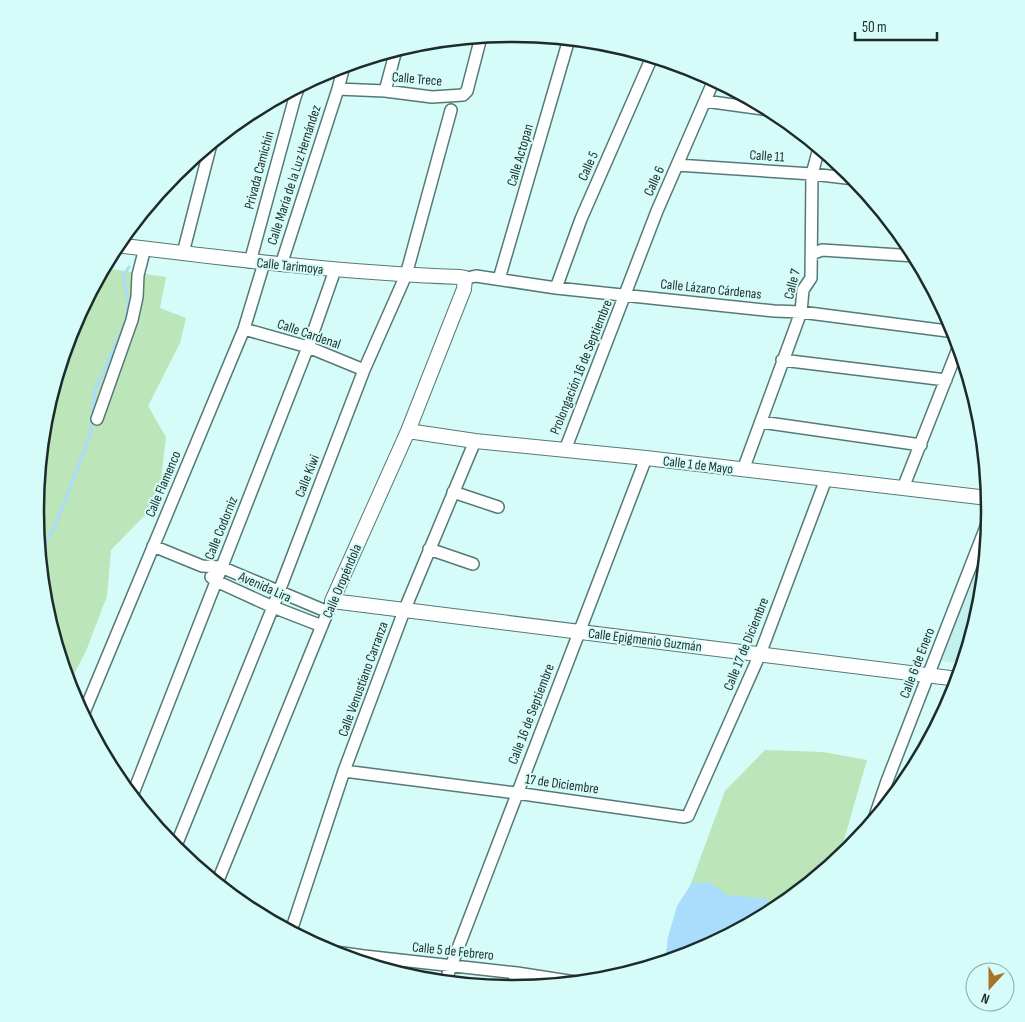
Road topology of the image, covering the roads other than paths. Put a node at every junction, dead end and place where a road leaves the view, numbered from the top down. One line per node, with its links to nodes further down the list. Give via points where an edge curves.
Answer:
1 (479, 44): 8 (street, Calle Trece, via 467,91 463,95 432,97)
2 (567, 46): 29 (street, Calle Actopan)
3 (394, 57): 8 (street)
4 (649, 63): 30 (street, Calle 5, via 581,219)
5 (342, 75): 7 (street, Calle María de la Luz Hernández)
6 (711, 87): 10 (street, Calle 6)
7 (338, 89): 8 (street, Calle Trece); 25 (street, Calle María de la Luz Hernández)
8 (385, 91)
9 (295, 96): 23 (street, Privada Camichín)
10 (705, 101): 11 (street); 15 (street, Calle 6)
11 (751, 107)
12 (451, 110): 27 (street, Calle Kiwi)
13 (208, 155): 20 (street)
14 (817, 156): 16 (street, Calle 7)
15 (677, 165): 16 (street, Calle 11); 32 (street, Calle 6)
16 (812, 174): 17 (street, Calle 11); 21 (street, Calle 7)
17 (842, 178)
18 (128, 245): 19 (street, Calle Tarimoya)
19 (144, 248): 20 (street, Calle Tarimoya); 42 (street, via 132,320)
20 (183, 253): 23 (street, Calle Tarimoya)
21 (812, 254): 22 (street, via 822,250); 31 (street, Calle 7, via 812,278)
22 (905, 255)
23 (250, 262): 24 (street, Calle Tarimoya)
24 (264, 263): 25 (street, Calle Tarimoya); 35 (street, Calle Flamenco)
25 (281, 265): 26 (street, Calle Tarimoya)
26 (336, 270): 27 (street, Calle Tarimoya); 37 (street, Calle Codorniz)
27 (406, 275): 28 (street, Calle Tarimoya); 40 (street, Calle Kiwi)
28 (465, 279): 29 (street, Calle Lázaro Cárdenas, via 476,276); 44 (street, Calle Oropéndola)
29 (499, 279): 30 (street, Calle Lázaro Cárdenas)
30 (556, 288): 32 (street, Calle Lázaro Cárdenas)
31 (803, 290): 33 (street, via 795,302); 34 (street, Calle 7)
32 (626, 296): 33 (street, Calle Lázaro Cárdenas); 47 (street, Prolongación 16 de Septiembre)
33 (774, 311): 34 (street, Calle Lázaro Cárdenas)
34 (801, 312): 36 (street, Calle Lázaro Cárdenas); 39 (street, Calle 7)
35 (244, 329): 37 (street, Calle Cardenal); 56 (street, Calle Flamenco)
36 (944, 331)
37 (308, 347): 40 (street, Calle Cardenal); 60 (street, Calle Codorniz)
38 (955, 357): 41 (street)
39 (782, 360): 41 (street); 43 (street, Calle 7)
40 (364, 370): 62 (street, Calle Kiwi)
41 (946, 380): 46 (street)
42 (97, 419)
43 (761, 422): 46 (street); 49 (street, Calle 7)
44 (408, 431): 45 (street, Calle 1 de Mayo); 63 (street, Calle Oropéndola)
45 (475, 441): 47 (street, Calle 1 de Mayo); 52 (street, Calle Venustiano Carranza)
46 (921, 445): 51 (street)
47 (565, 450): 48 (street, Calle 1 de Mayo)
48 (646, 458): 49 (street, Calle 1 de Mayo); 67 (street, Calle 16 de Septiembre)
49 (743, 470): 50 (street, Calle 1 de Mayo)
50 (826, 479): 51 (street, Calle 1 de Mayo); 68 (street, Calle 17 de Diciembre)
51 (903, 488): 53 (street, Calle 1 de Mayo)
52 (453, 492): 54 (street); 57 (street, Calle Venustiano Carranza)
53 (981, 497)
54 (498, 507)
55 (980, 542): 69 (street, Calle 6 de Enero)
56 (153, 546): 59 (street, Avenida Lira); 71 (street, Calle Flamenco)
57 (429, 549): 58 (street); 65 (street, Calle Venustiano Carranza)
58 (473, 564)
59 (202, 566): 60 (street, Avenida Lira); 61 (street, Avenida Lira)
60 (221, 567): 61 (street, Calle Codorniz); 62 (street, Avenida Lira)
61 (216, 581): 64 (street, Avenida Lira); 73 (street, Calle Codorniz)
62 (279, 591): 63 (street, Avenida Lira); 64 (street, Calle Kiwi)
63 (330, 606): 65 (street, Calle Epigmenio Guzmán); 66 (street, Calle Oropéndola)
64 (273, 608): 66 (street, Avenida Lira); 77 (street, Calle Kiwi)
65 (404, 611): 67 (street, Calle Epigmenio Guzmán); 72 (street, Calle Venustiano Carranza)
66 (322, 626): 78 (street, Calle Oropéndola)
67 (579, 632): 68 (street, Calle Epigmenio Guzmán); 74 (street, Calle 16 de Septiembre)
68 (760, 654): 69 (street, Calle Epigmenio Guzmán); 76 (street, Calle 17 de Diciembre)
69 (927, 676): 70 (street, Calle Epigmenio Guzmán); 75 (street, Calle 6 de Enero)
70 (950, 678)
71 (87, 706)
72 (344, 772): 74 (street, 17 de Diciembre); 79 (street, Calle Venustiano Carranza)
73 (135, 788)
74 (516, 793): 76 (street, 17 de Diciembre); 81 (street, Calle 16 de Septiembre)
75 (880, 801)
76 (686, 817)
77 (179, 839)
78 (220, 877)
79 (294, 925)
80 (366, 956): 81 (street, Calle 5 de Febrero)
81 (451, 965): 82 (street, Calle 16 de Septiembre); 83 (street, Calle 5 de Febrero)
82 (448, 974)
83 (517, 974): 84 (street, Calle 5 de Febrero); 85 (street)
84 (545, 978)
85 (515, 980)

